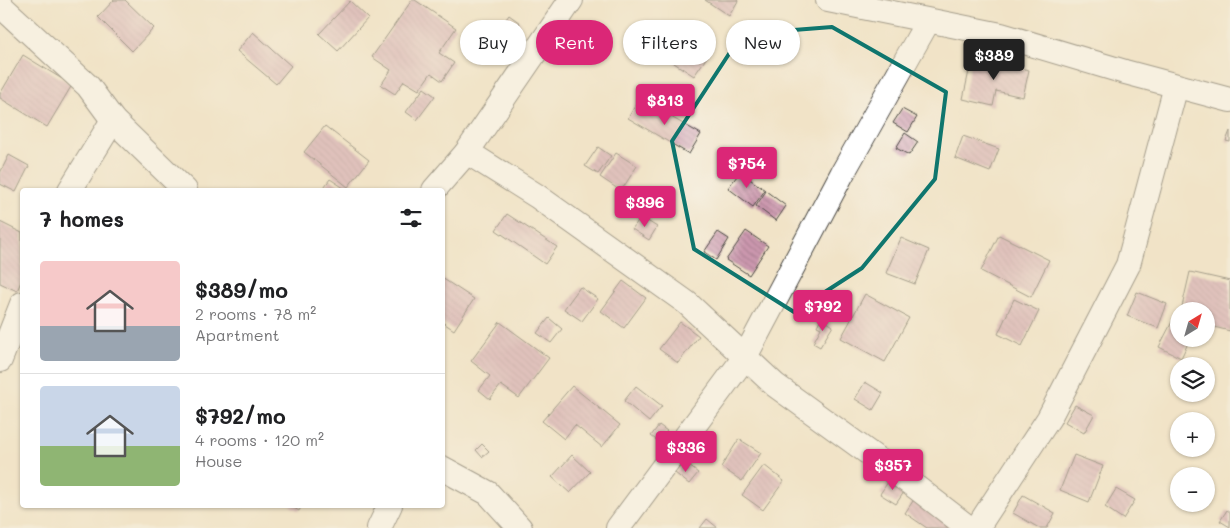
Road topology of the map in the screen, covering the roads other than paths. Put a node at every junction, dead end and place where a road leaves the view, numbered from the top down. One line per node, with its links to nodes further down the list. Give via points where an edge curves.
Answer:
1 (570, 0): 8 (street)
2 (828, 0): 4 (street)
3 (0, 5): 7 (street, via 88,86)
4 (928, 21): 5 (street, via 1000,35); 13 (street)
5 (1176, 86): 6 (street); 21 (street, via 1128,265 1049,418)
6 (1230, 100)
7 (113, 120): 9 (street); 10 (street)
8 (467, 152): 11 (street); 13 (street, via 537,196 687,303)
9 (71, 188)
10 (183, 188)
11 (436, 188)
12 (20, 309): 14 (street)
13 (745, 357): 19 (street); 20 (street, via 776,385)
14 (0, 360)
15 (445, 470): 18 (street, via 488,493)
16 (389, 508): 17 (street)
17 (379, 528)
18 (520, 528)
19 (618, 528)
20 (969, 528)
21 (977, 528)

